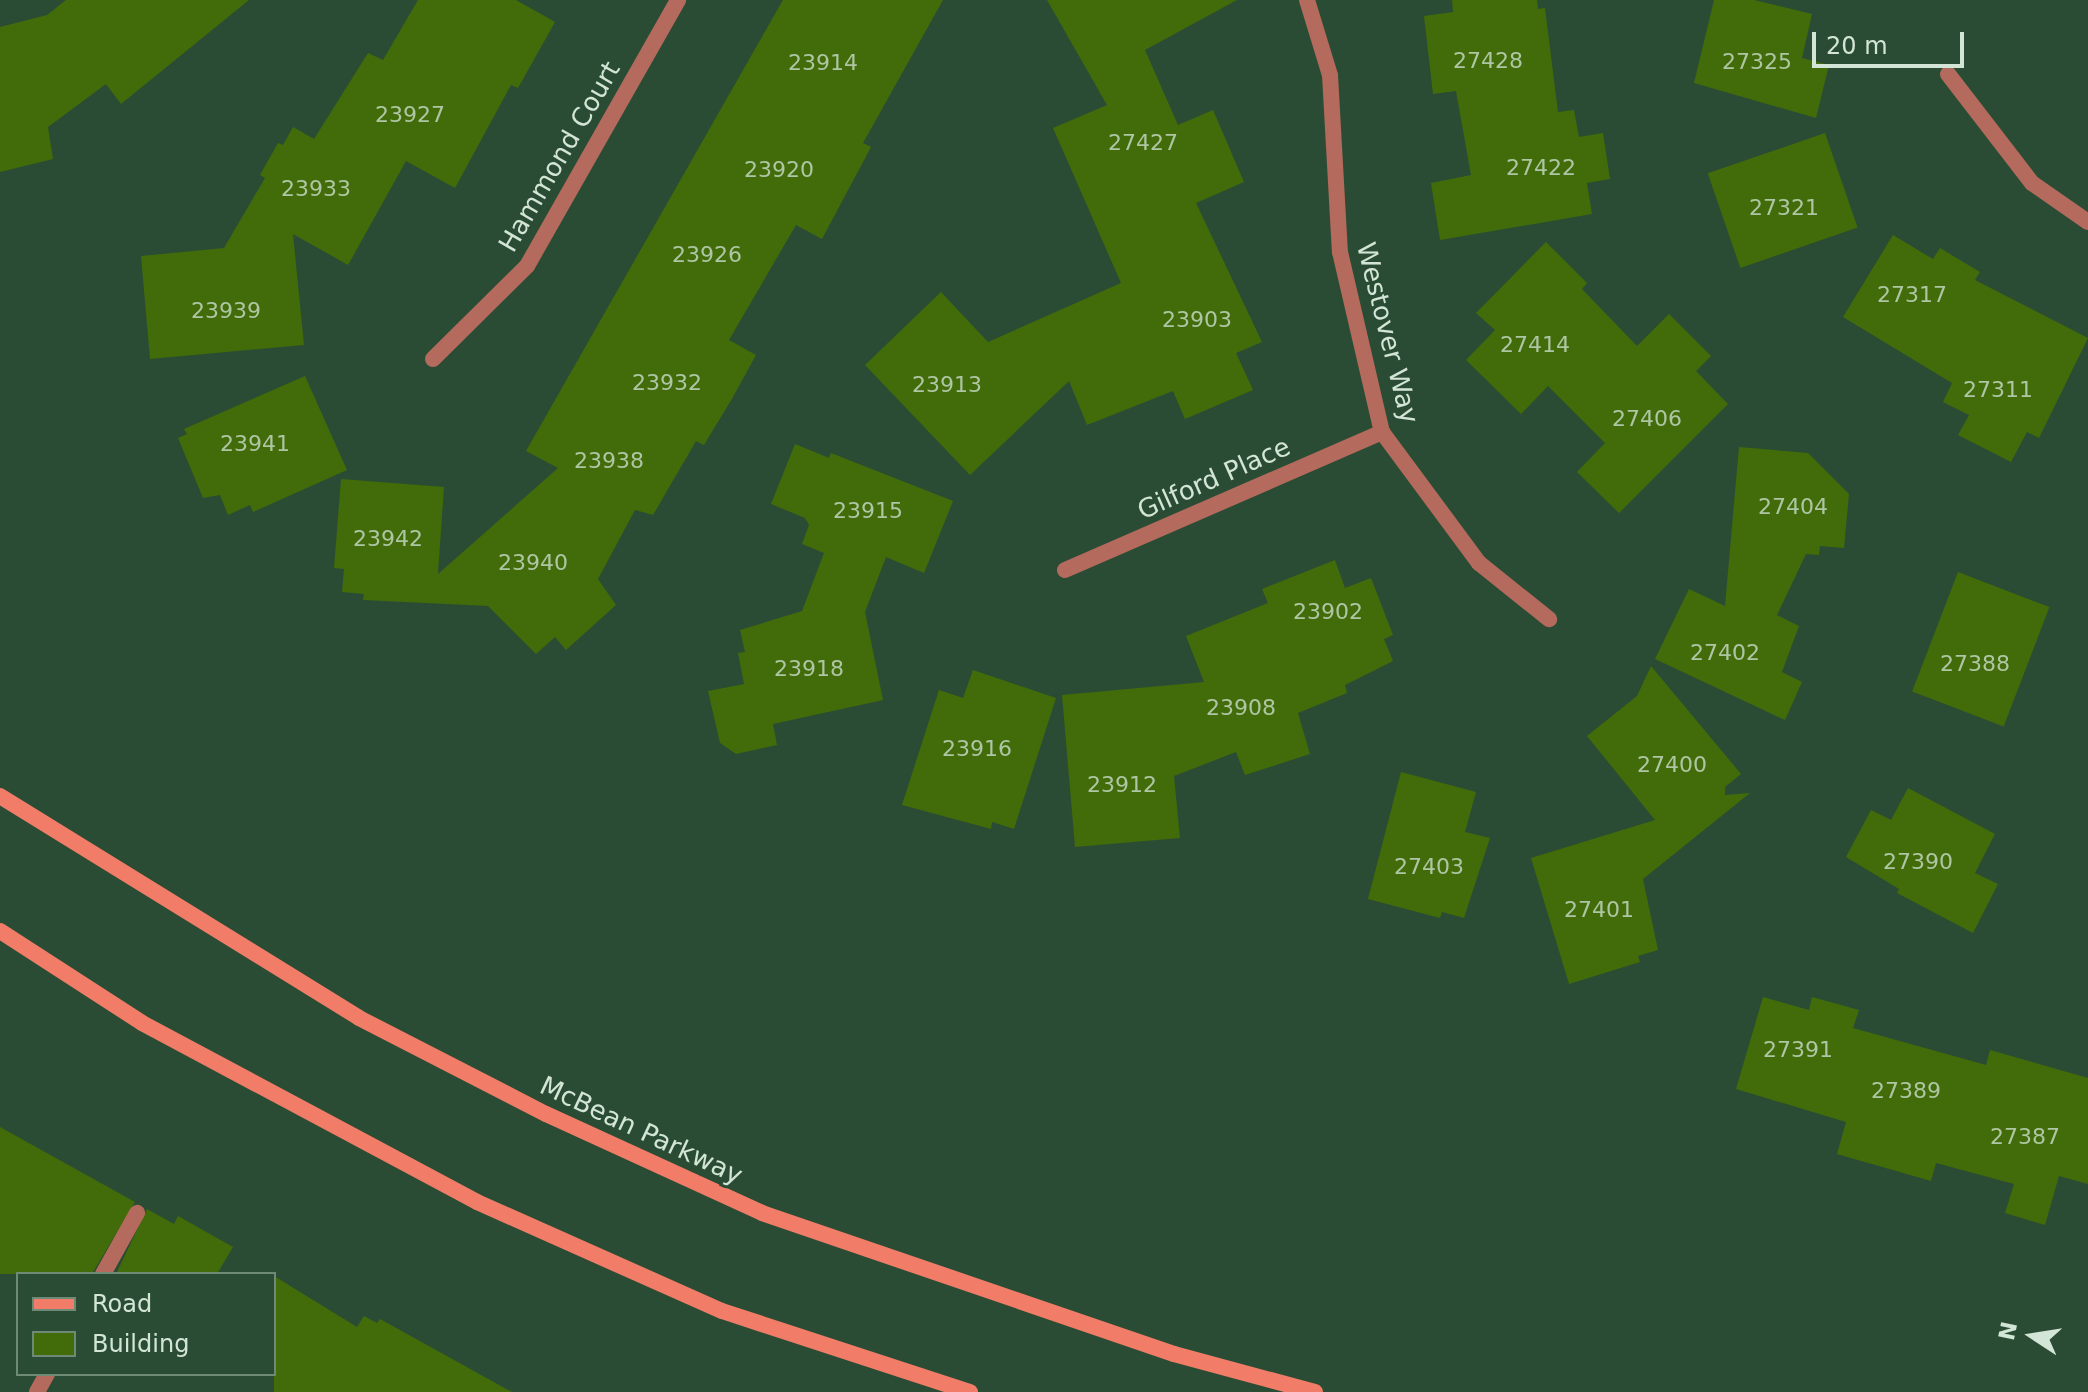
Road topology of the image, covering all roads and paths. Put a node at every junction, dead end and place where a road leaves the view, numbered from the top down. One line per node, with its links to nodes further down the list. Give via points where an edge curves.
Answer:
1 (678, 0): 5 (street, Hammond Court, via 527,266)
2 (1307, 0): 6 (street, Westover Way, via 1330,75 1340,252)
3 (1948, 74): 4 (street, via 2032,183)
4 (2088, 222)
5 (433, 359)
6 (1382, 432): 7 (street, Gilford Place); 8 (street, Westover Way, via 1479,563)
7 (1065, 570)
8 (1549, 619)
9 (0, 796): 14 (main road, McBean Parkway, via 359,1018 546,1114 762,1213 1144,1345)
10 (0, 931): 13 (main road, via 142,1023 477,1202 722,1311)
11 (137, 1213): 12 (street)
12 (104, 1272)
13 (970, 1392)
14 (1315, 1392)

